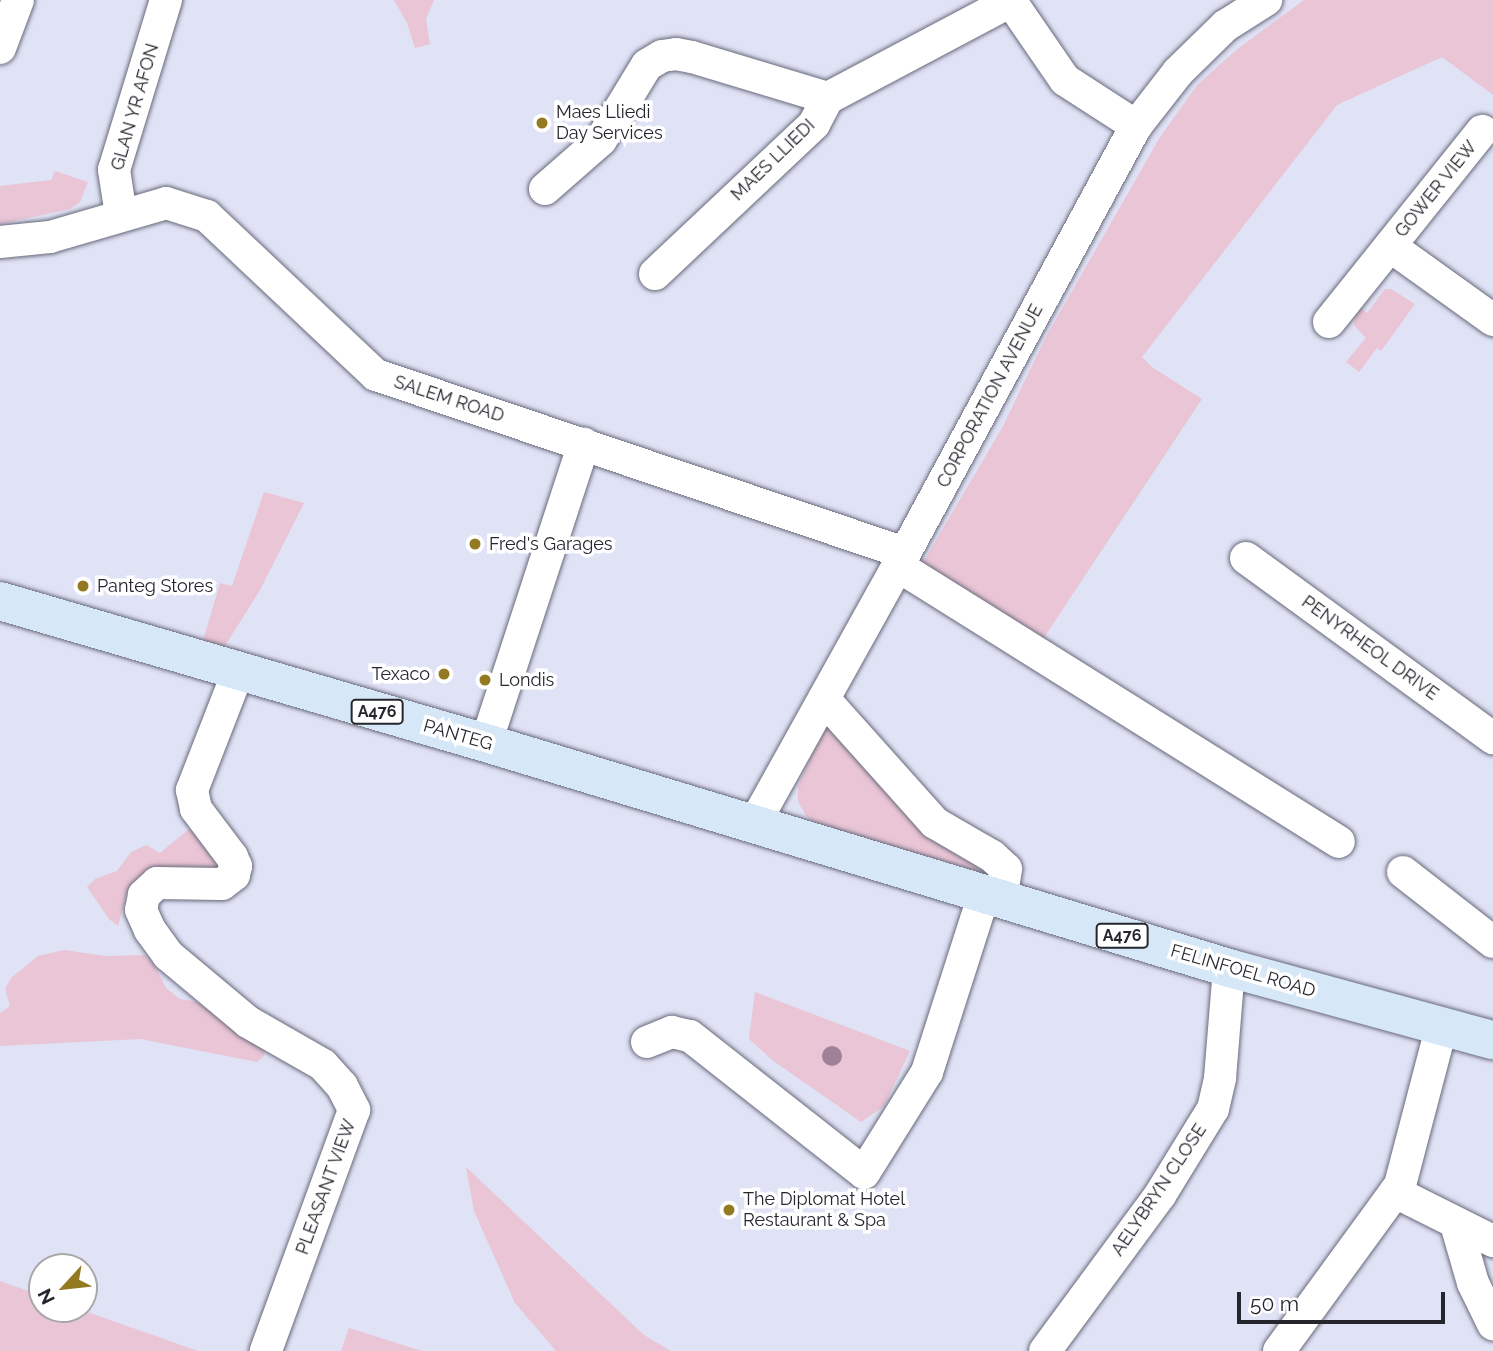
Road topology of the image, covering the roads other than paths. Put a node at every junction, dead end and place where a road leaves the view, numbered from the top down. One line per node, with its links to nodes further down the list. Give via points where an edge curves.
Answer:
1 (18, 0): 5 (street)
2 (166, 0): 10 (street, GLAN YR AFON, via 114,170)
3 (1266, 0): 7 (street, CORPORATION AVENUE, via 1225,26 1178,72)
4 (1011, 1): 6 (street); 7 (street, via 1065,80)
5 (0, 48)
6 (828, 98): 9 (street, via 692,57 662,56 647,65 601,140); 13 (street, MAES LLIEDI, via 814,124)
7 (1136, 126): 18 (street, CORPORATION AVENUE)
8 (1482, 131): 12 (street, GOWER VIEW)
9 (545, 188)
10 (121, 215): 11 (street, SALEM ROAD, via 50,237); 16 (street, SALEM ROAD, via 166,203 208,216 376,375)
11 (0, 242)
12 (1390, 246): 14 (street, GOWER VIEW); 15 (street, GOWER VIEW)
13 (655, 274)
14 (1493, 320)
15 (1329, 322)
16 (584, 444): 18 (street, SALEM ROAD); 23 (street)
17 (1246, 558): 22 (street, PENYRHEOL DRIVE)
18 (901, 559): 21 (street, CORPORATION AVENUE); 25 (street, SALEM ROAD)
19 (0, 601): 20 (main road, PANTEG / A476)
20 (238, 672): 23 (main road, PANTEG / A476); 37 (street, PLEASANT VIEW, via 192,790 196,809 232,857 234,875 222,884 157,883 144,895 141,910 169,955 248,1022 323,1065 342,1086 354,1110)
21 (824, 699): 24 (street, CORPORATION AVENUE); 27 (street, via 935,823 1006,869)
22 (1493, 738)
23 (486, 743): 24 (main road, PANTEG / A476)
24 (753, 826): 27 (main road, FELINFOEL ROAD / A476)
25 (1339, 842)
26 (1403, 872): 28 (street)
27 (992, 897): 29 (main road, FELINFOEL ROAD / A476); 32 (street, via 927,1072 863,1173 690,1036 671,1032)
28 (1493, 942)
29 (1229, 968): 30 (main road, FELINFOEL ROAD / A476); 38 (street, AELYBRYN CLOSE, via 1213,1109 1160,1195)
30 (1442, 1025): 31 (main road, FELINFOEL ROAD / A476); 33 (street)
31 (1493, 1040)
32 (646, 1042)
33 (1395, 1192): 34 (street); 39 (street)
34 (1456, 1224): 35 (street); 36 (street, via 1473,1283)
35 (1493, 1241)
36 (1493, 1324)
37 (266, 1351)
38 (1045, 1351)
39 (1279, 1351)

